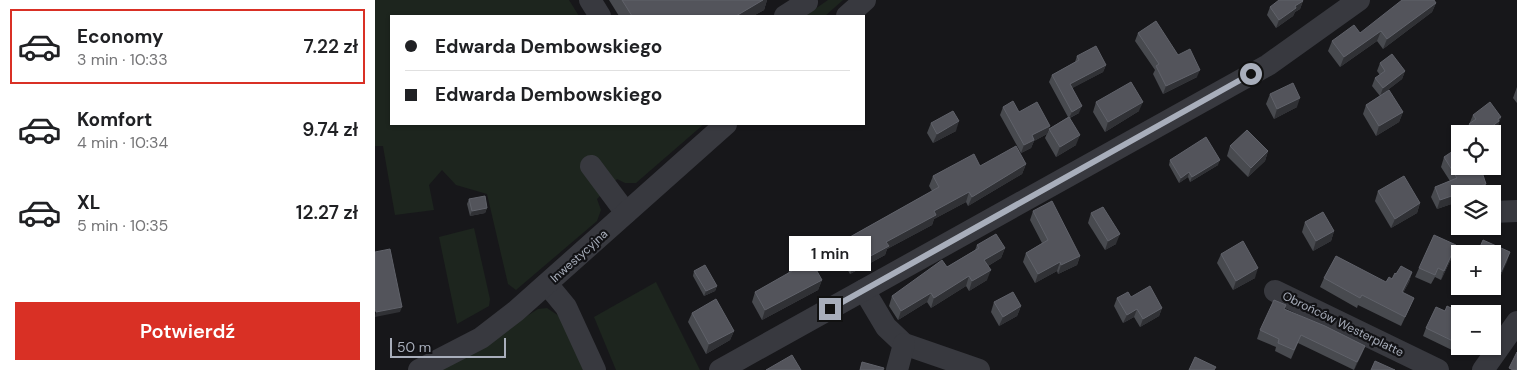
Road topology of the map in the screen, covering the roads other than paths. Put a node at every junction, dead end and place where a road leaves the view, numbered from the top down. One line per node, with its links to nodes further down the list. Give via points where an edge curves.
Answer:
1 (590, 0): 5 (street)
2 (805, 0): 6 (street, via 807,2)
3 (865, 0): 7 (street)
4 (1359, 0): 14 (street, via 1268,65)
5 (599, 15)
6 (787, 15)
7 (848, 15)
8 (725, 125): 12 (street, Inwestycyjna)
9 (591, 166): 12 (street)
10 (1517, 211): 11 (street)
11 (1501, 212)
12 (626, 213): 13 (street, Inwestycyjna)
13 (547, 284): 18 (street, Inwestycyjna, via 481,338); 19 (street, via 567,307)
14 (864, 290): 17 (street, via 886,327); 20 (street)
15 (1275, 291): 23 (street, Obrońców Westerplatte)
16 (1517, 322): 24 (street)
17 (903, 344): 21 (street); 22 (street)
18 (419, 370)
19 (595, 370)
20 (720, 370)
21 (897, 370)
22 (979, 370)
23 (1438, 370)
24 (1483, 370)

